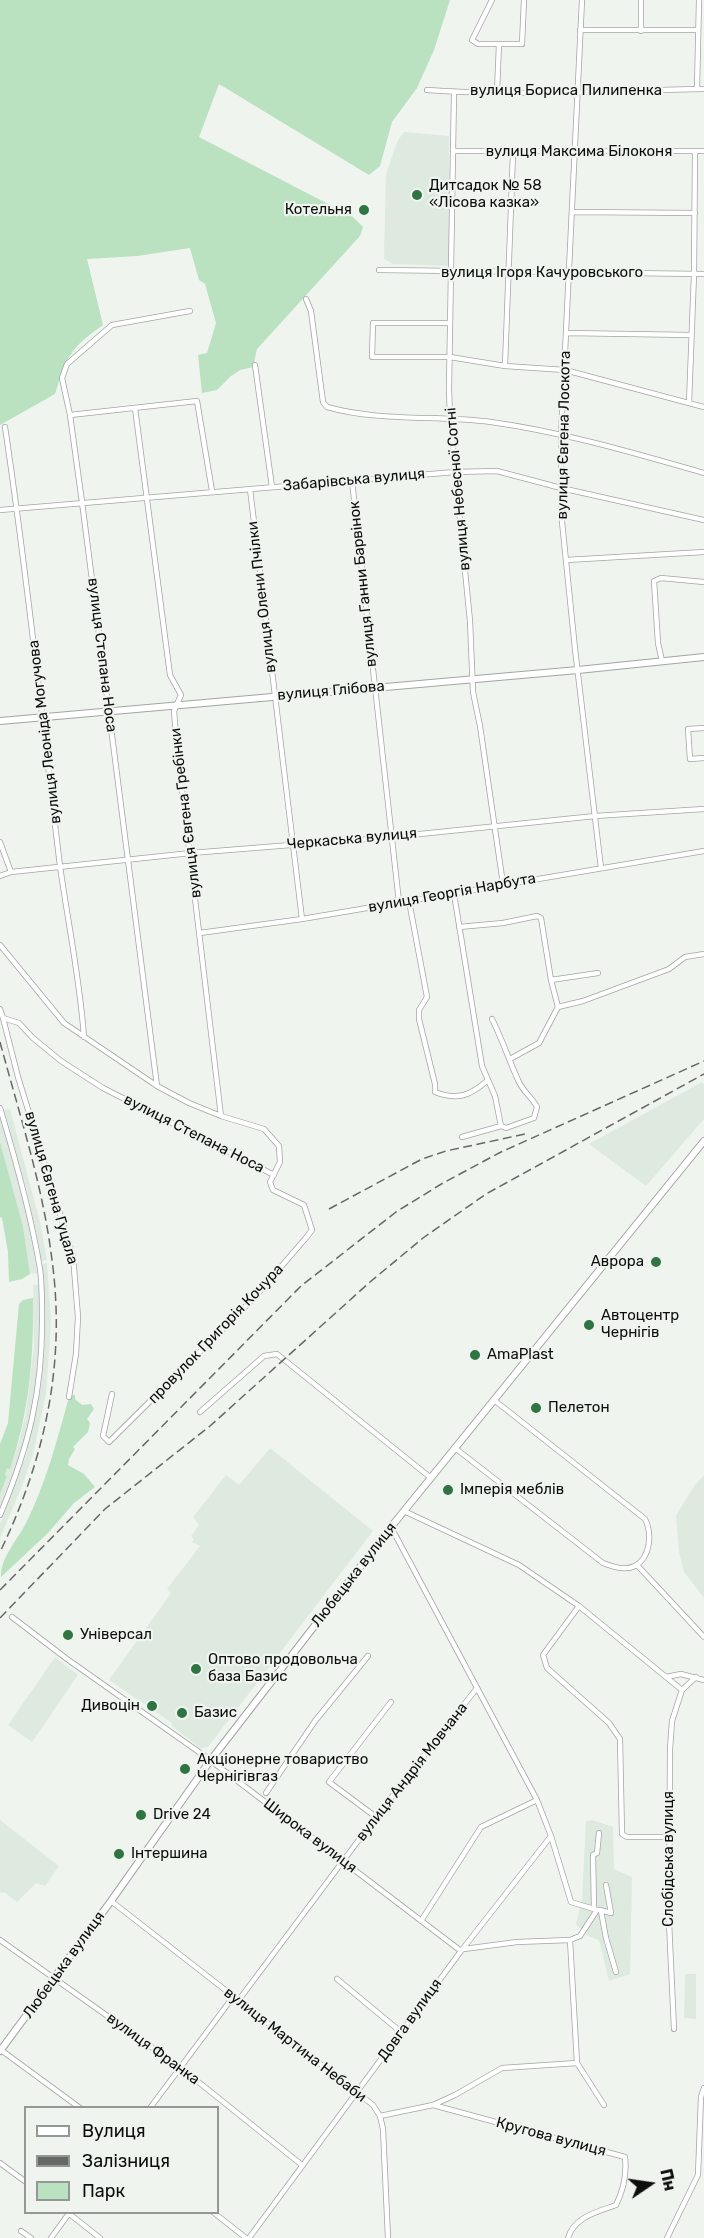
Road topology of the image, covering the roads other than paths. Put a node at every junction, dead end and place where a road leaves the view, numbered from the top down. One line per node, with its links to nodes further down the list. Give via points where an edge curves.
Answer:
1 (492, 0): 9 (street, via 472,40 478,44)
2 (524, 0): 9 (street, via 522,44)
3 (582, 0): 6 (street, вулиця Євгена Лоскота)
4 (641, 0): 8 (street)
5 (699, 0): 7 (street)
6 (580, 30): 8 (street); 15 (street, вулиця Євгена Лоскота)
7 (698, 30): 8 (street); 10 (street)
8 (641, 31)
9 (499, 44): 14 (street)
10 (697, 89): 11 (street, вулиця Бориса Пилипенка); 15 (street, вулиця Бориса Пилипенка)
11 (704, 89)
12 (427, 90): 13 (street, вулиця Бориса Пилипенка)
13 (454, 92): 14 (street, вулиця Бориса Пилипенка); 16 (street, вулиця Небесної Сотні)
14 (497, 92): 15 (street, вулиця Бориса Пилипенка)
15 (576, 92): 18 (street, вулиця Євгена Лоскота)
16 (453, 151): 20 (street, вулиця Максима Білоконя); 25 (street, вулиця Небесної Сотні)
17 (695, 151): 18 (street, вулиця Максима Білоконя); 19 (street, вулиця Максима Білоконя); 22 (street)
18 (575, 152): 20 (street, вулиця Максима Білоконя); 21 (street, вулиця Євгена Лоскота)
19 (704, 152)
20 (513, 153): 24 (street)
21 (572, 212): 22 (street); 26 (street, вулиця Євгена Лоскота)
22 (695, 213): 27 (street)
23 (379, 270): 25 (street, вулиця Ігоря Качуровського)
24 (510, 271): 25 (street, вулиця Ігоря Качуровського); 26 (street, вулиця Ігоря Качуровського); 36 (street)
25 (451, 272): 31 (street, вулиця Небесної Сотні)
26 (569, 272): 27 (street, вулиця Ігоря Качуровського); 32 (street, вулиця Євгена Лоскота)
27 (694, 274): 28 (street, вулиця Ігоря Качуровського); 33 (street)
28 (704, 274)
29 (306, 299): 42 (street, via 327,407 372,416)
30 (190, 311): 41 (street, вулиця Степана Носа, via 112,325 102,332 67,364 62,378)
31 (450, 323): 34 (street, вулиця Небесної Сотні); 34 (street, via 373,323 372,357)
32 (566, 333): 33 (street); 37 (street, вулиця Євгена Лоскота)
33 (691, 334): 38 (street)
34 (450, 357): 36 (street); 42 (street, вулиця Небесної Сотні)
35 (255, 365): 48 (street)
36 (505, 366): 37 (street)
37 (565, 370): 38 (street); 44 (street, вулиця Євгена Лоскота)
38 (688, 403): 39 (street)
39 (704, 407)
40 (135, 408): 41 (street); 51 (street, via 197,401); 52 (street, вулиця Євгена Гребінки)
41 (70, 415): 53 (street, вулиця Степана Носа)
42 (450, 420): 44 (street, via 490,422); 45 (street, вулиця Небесної Сотні)
43 (5, 427): 54 (street, вулиця Леоніда Могучова)
44 (561, 435): 46 (street); 49 (street, вулиця Євгена Лоскота)
45 (455, 472): 47 (street, Забарівська вулиця); 49 (street, Забарівська вулиця, via 497,471); 63 (street, вулиця Небесної Сотні)
46 (704, 473)
47 (352, 481): 48 (street, Забарівська вулиця); 64 (street, вулиця Ганни Барвінок)
48 (272, 487): 50 (street, Забарівська вулиця)
49 (561, 488): 56 (street, Забарівська вулиця); 58 (street, вулиця Євгена Лоскота)
50 (249, 489): 51 (street, Забарівська вулиця); 65 (street, вулиця Олени Пчілки)
51 (212, 491): 52 (street, Забарівська вулиця)
52 (147, 497): 53 (street, Забарівська вулиця); 66 (street, вулиця Євгена Гребінки, via 170,675 181,695)
53 (82, 502): 54 (street, Забарівська вулиця); 67 (street, вулиця Степана Носа)
54 (18, 509): 55 (street, Забарівська вулиця); 68 (street, вулиця Леоніда Могучова)
55 (0, 510)
56 (704, 520)
57 (704, 552): 58 (street)
58 (566, 560): 62 (street, вулиця Євгена Лоскота)
59 (704, 582): 61 (street, via 661,578 654,581)
60 (704, 657): 61 (main road, вулиця Глібова)
61 (662, 661): 62 (main road, вулиця Глібова)
62 (578, 670): 63 (main road, вулиця Глібова); 73 (street, вулиця Євгена Лоскота)
63 (473, 680): 64 (main road, вулиця Глібова); 74 (street, вулиця Небесної Сотні)
64 (374, 687): 65 (main road, вулиця Глібова); 75 (street, вулиця Ганни Барвінок)
65 (273, 696): 66 (main road, вулиця Глібова); 77 (street, вулиця Олени Пчілки)
66 (178, 704): 67 (main road, вулиця Глібова); 79 (street, вулиця Євгена Гребінки, via 174,711 177,748)
67 (110, 710): 68 (main road, вулиця Глібова); 80 (street, вулиця Степана Носа)
68 (44, 716): 69 (main road, вулиця Глібова); 81 (street, вулиця Леоніда Могучова)
69 (0, 721)
70 (704, 728): 71 (street, via 688,729 690,759)
71 (704, 758)
72 (704, 809): 73 (street, Черкаська вулиця)
73 (595, 816): 74 (street, Черкаська вулиця); 82 (street, вулиця Євгена Лоскота)
74 (494, 825): 75 (street, Черкаська вулиця); 85 (street, вулиця Небесної Сотні)
75 (391, 837): 77 (street, Черкаська вулиця); 88 (street, вулиця Ганни Барвінок)
76 (0, 842): 83 (street)
77 (292, 843): 79 (street, Черкаська вулиця); 89 (street, вулиця Олени Пчілки)
78 (704, 851): 82 (street, вулиця Георгія Нарбута)
79 (191, 853): 80 (street, Черкаська вулиця); 91 (street, вулиця Євгена Гребінки)
80 (129, 859): 81 (street, Черкаська вулиця); 103 (street, вулиця Степана Носа)
81 (61, 867): 83 (street, Черкаська вулиця); 100 (street, вулиця Леоніда Могучова)
82 (601, 868): 85 (street, вулиця Георгія Нарбута)
83 (11, 872): 84 (street, Черкаська вулиця)
84 (0, 876)
85 (502, 884): 86 (street, вулиця Георгія Нарбута)
86 (453, 894): 87 (street, вулиця Георгія Нарбута); 90 (street)
87 (409, 901): 88 (street, вулиця Георгія Нарбута); 102 (street, via 427,997 419,1010 419,1019 435,1092 469,1095)
88 (399, 902): 89 (street, вулиця Георгія Нарбута)
89 (302, 919): 91 (street, вулиця Георгія Нарбута)
90 (459, 927): 95 (street, via 541,918); 102 (street, via 482,1066)
91 (200, 933): 105 (street, вулиця Євгена Гребінки)
92 (0, 945): 100 (street, via 64,1023)
93 (704, 954): 96 (street, via 685,957 669,969)
94 (598, 973): 95 (street)
95 (551, 980): 96 (street)
96 (558, 1007): 101 (street, via 539,1043)
97 (0, 1009): 98 (street)
98 (3, 1018): 109 (street, вулиця Степана Носа, via 19,1023 61,1060 103,1088); 111 (street, вулиця Євгена Гуцала, via 73,1256 78,1317)
99 (492, 1019): 101 (street)
100 (84, 1037): 103 (street)
101 (510, 1059): 106 (street, via 518,1081 537,1107 537,1114 506,1128)
102 (488, 1080): 106 (street)
103 (158, 1086): 105 (street)
104 (0, 1108): 117 (street, via 22,1181 40,1270 42,1344 29,1437)
105 (221, 1116): 109 (street, via 264,1129 279,1146 280,1162)
106 (501, 1126): 107 (street)
107 (462, 1137)
108 (704, 1141): 112 (main road, Любецька вулиця)
109 (274, 1175): 110 (street, провулок Григорія Кочура, via 270,1182 273,1190 304,1205 312,1230 254,1298 109,1442 103,1436)
110 (112, 1394)
111 (69, 1397)
112 (494, 1400): 114 (main road, Любецька вулиця); 119 (street, via 645,1519 648,1546)
113 (200, 1412): 115 (street, via 264,1356 277,1354)
114 (455, 1448): 115 (main road, Любецька вулиця); 119 (street, via 603,1563 622,1568)
115 (431, 1478): 116 (main road, Любецька вулиця)
116 (404, 1511): 118 (main road, Любецька вулиця); 120 (street, via 519,1565)
117 (0, 1515)
118 (391, 1527): 127 (street); 130 (main road, Любецька вулиця)
119 (637, 1565): 122 (street)
120 (579, 1606): 124 (street); 136 (street, via 543,1655 544,1662 559,1681 609,1723 620,1739 622,1834)
121 (12, 1617): 130 (street, Широка вулиця)
122 (704, 1637)
123 (368, 1656): 131 (street, via 315,1721)
124 (666, 1677): 125 (street); 128 (street)
125 (696, 1677): 126 (street); 128 (street, Слобідська вулиця)
126 (704, 1680)
127 (477, 1688): 132 (street); 133 (street, вулиця Андрія Мовчана)
128 (682, 1690): 136 (street, Слобідська вулиця, via 672,1721)
129 (391, 1702): 133 (street, via 329,1782)
130 (210, 1761): 137 (street, Широка вулиця); 139 (main road, Любецька вулиця)
131 (266, 1793)
132 (537, 1800): 135 (street); 141 (street, via 481,1827)
133 (376, 1817): 137 (street, вулиця Андрія Мовчана)
134 (599, 1833): 140 (street, via 597,1853 593,1855)
135 (551, 1836): 140 (street, via 571,1902); 144 (street, Довга вулиця)
136 (669, 1837): 149 (street, Слобідська вулиця, via 669,1938)
137 (343, 1862): 141 (street, Широка вулиця); 148 (street, вулиця Андрія Мовчана)
138 (606, 1885): 140 (street, via 611,1913)
139 (111, 1901): 146 (main road, Любецька вулиця); 148 (street, вулиця Мартина Небаби)
140 (597, 1910): 143 (street, via 580,1936); 145 (street)
141 (421, 1921): 144 (street, Широка вулиця)
142 (0, 1940): 146 (street, вулиця Франка)
143 (570, 1940): 144 (street); 152 (street)
144 (462, 1950): 150 (street, Довга вулиця)
145 (616, 1972)
146 (53, 1978): 151 (main road, Любецька вулиця); 153 (street, вулиця Франка)
147 (337, 1979): 150 (street)
148 (235, 1999): 153 (street, вулиця Андрія Мовчана); 155 (street, вулиця Мартина Небаби)
149 (675, 2029)
150 (401, 2032): 155 (street, Довга вулиця)
151 (1, 2050): 158 (street)
152 (577, 2063): 156 (street, Кругова вулиця, via 502,2068); 157 (street)
153 (181, 2068): 159 (street, вулиця Андрія Мовчана); 162 (street, вулиця Франка)
154 (704, 2088): 174 (street, via 698,2175)
155 (357, 2092): 160 (street, вулиця Мартина Небаби, via 374,2105); 162 (street, Довга вулиця)
156 (433, 2105): 160 (street, Кругова вулиця); 173 (street, Кругова вулиця, via 625,2157 626,2174 616,2205 586,2216)
157 (604, 2105)
158 (77, 2106)
159 (152, 2106)
160 (380, 2116): 172 (street)
161 (0, 2163): 163 (street)
162 (302, 2165): 171 (street, Довга вулиця)
163 (24, 2181)
164 (67, 2214): 169 (street)
165 (69, 2214): 170 (street)
166 (216, 2214): 171 (street)
167 (21, 2231): 168 (street)
168 (31, 2238)
169 (51, 2238)
170 (100, 2238)
171 (248, 2238)
172 (388, 2238)
173 (568, 2238)
174 (667, 2238)

